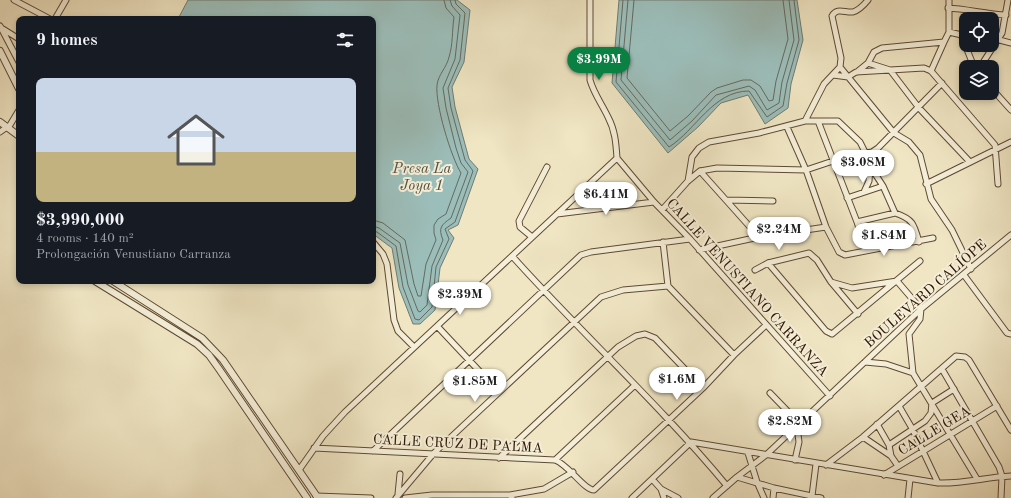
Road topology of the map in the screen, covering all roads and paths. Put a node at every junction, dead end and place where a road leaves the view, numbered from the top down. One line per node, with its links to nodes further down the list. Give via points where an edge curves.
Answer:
1 (14, 0): 9 (street)
2 (66, 0): 10 (street)
3 (590, 0): 44 (street, via 590,80 593,91 609,118 615,137)
4 (868, 0): 21 (street, via 855,11 839,10 832,16 841,58)
5 (949, 0): 7 (street)
6 (1008, 0): 8 (street)
7 (948, 8): 8 (street); 12 (street)
8 (1006, 15): 15 (street)
9 (44, 16)
10 (57, 16)
11 (1, 27): 14 (street); 19 (street)
12 (949, 32): 13 (street); 16 (street)
13 (959, 35)
14 (16, 37)
15 (999, 39): 17 (street)
16 (944, 42): 20 (street, via 882,48 874,52); 23 (street)
17 (1011, 43)
18 (0, 51): 27 (street)
19 (16, 56)
20 (868, 63): 22 (street); 24 (street)
21 (840, 67): 25 (street); 26 (street)
22 (890, 70): 23 (street, via 924,68); 24 (street); 30 (street)
23 (931, 71): 28 (street)
24 (856, 72): 26 (street)
25 (833, 75): 26 (street); 33 (street, via 824,84)
26 (848, 77): 39 (street)
27 (16, 83)
28 (942, 83): 30 (street); 42 (street, via 992,140)
29 (999, 97): 31 (street)
30 (919, 108): 39 (street); 46 (street)
31 (1011, 110)
32 (16, 115): 36 (street)
33 (805, 121): 34 (street); 37 (street)
34 (818, 121): 43 (street, via 838,121 855,136); 45 (street)
35 (0, 122): 36 (street)
36 (8, 127): 38 (street); 40 (street)
37 (787, 127): 49 (street); 51 (street, via 709,142 699,148 692,157)
38 (0, 132)
39 (894, 133): 43 (street, via 878,148); 52 (street, via 910,142 920,155)
40 (16, 134)
41 (1011, 142): 42 (street)
42 (996, 149): 46 (street); 53 (street)
43 (866, 154): 45 (street, via 852,155); 47 (street)
44 (617, 158): 59 (street, CALLE VENUSTIANO CARRANZA); 62 (street)
45 (834, 162): 49 (street); 56 (street)
46 (970, 162): 52 (street)
47 (870, 166): 54 (street); 55 (street, via 869,181)
48 (547, 167): 66 (street, via 519,221 520,227)
49 (806, 170): 50 (street, via 717,168); 64 (street)
50 (700, 171): 51 (street); 57 (street)
51 (688, 181): 60 (street)
52 (926, 184): 78 (street, via 934,206 952,230)
53 (998, 184)
54 (883, 186): 55 (street); 61 (street)
55 (864, 192): 56 (street)
56 (847, 198): 63 (street)
57 (727, 200): 58 (street); 67 (street)
58 (773, 201)
59 (654, 202): 60 (street, CALLE VENUSTIANO CARRANZA); 62 (street)
60 (662, 210): 68 (street, CALLE VENUSTIANO CARRANZA)
61 (895, 213): 63 (street); 71 (street, via 907,217 912,222)
62 (556, 214): 66 (street)
63 (857, 222): 74 (street)
64 (826, 227): 67 (street); 74 (street, via 839,252 845,255)
65 (1011, 235): 78 (street, BOULEVARD CALÍOPE)
66 (532, 237): 75 (street)
67 (759, 237): 73 (street)
68 (690, 238): 70 (street); 73 (street, CALLE VENUSTIANO CARRANZA)
69 (933, 238): 71 (street)
70 (662, 242): 85 (street); 87 (street, via 584,254)
71 (919, 242): 74 (street)
72 (376, 246): 97 (street, via 387,264 394,320 398,331)
73 (699, 250): 94 (street, CALLE VENUSTIANO CARRANZA)
74 (866, 251)
75 (512, 256): 87 (street); 95 (street)
76 (920, 261): 81 (street)
77 (768, 263): 79 (street); 82 (street, via 809,253 817,260); 92 (street, via 829,334 835,333)
78 (972, 269): 80 (street, BOULEVARD CALÍOPE)
79 (755, 270)
80 (964, 274): 91 (street, BOULEVARD CALÍOPE); 96 (street)
81 (897, 281): 82 (street, via 852,288); 91 (street); 92 (street)
82 (831, 282): 92 (street)
83 (100, 284): 88 (street)
84 (118, 284): 86 (street)
85 (668, 286): 93 (street, via 614,292 601,297); 98 (street)
86 (125, 289): 88 (street, via 128,296); 89 (street)
87 (542, 291): 93 (street); 100 (street)
88 (120, 296): 90 (street)
89 (143, 300): 90 (street, via 136,301); 138 (street, via 202,338 216,351)
90 (139, 308): 162 (street, via 197,344 209,355)
91 (921, 308): 101 (street, BOULEVARD CALÍOPE); 103 (street, via 920,318 910,334)
92 (858, 314)
93 (573, 322): 99 (street); 108 (street)
94 (766, 325): 98 (street); 110 (street, CALLE VENUSTIANO CARRANZA)
95 (437, 326): 97 (street); 100 (street)
96 (1011, 334)
97 (414, 347): 124 (street, via 345,412)
98 (734, 355): 106 (street)
99 (607, 356): 104 (street); 106 (street, via 628,339 651,335); 131 (street)
100 (468, 360): 108 (street); 125 (street)
101 (864, 362): 103 (street, via 886,364); 110 (street, BOULEVARD CALÍOPE)
102 (942, 369): 105 (street); 107 (street); 113 (street, via 956,356 965,357 973,365)
103 (913, 373): 105 (street)
104 (635, 386): 114 (street); 132 (street)
105 (922, 386): 111 (street); 112 (street)
106 (703, 388): 114 (street)
107 (954, 389): 111 (street); 115 (street)
108 (499, 392): 128 (street)
109 (770, 393): 117 (street)
110 (830, 396): 117 (street, BOULEVARD CALÍOPE)
111 (932, 403): 118 (street, via 929,418); 120 (street)
112 (899, 406): 116 (street); 118 (street)
113 (997, 406): 115 (street, CALLE GEA); 119 (street)
114 (670, 420): 122 (street); 139 (street, CALLE CRUZ DE PALMA, via 598,488 589,489)
115 (973, 421): 120 (street, CALLE GEA); 142 (street)
116 (877, 424): 121 (street); 123 (street)
117 (798, 425): 129 (street, BOULEVARD CALÍOPE); 133 (street, via 799,442)
118 (913, 430): 123 (street); 126 (street)
119 (1011, 430)
120 (950, 435): 126 (street, CALLE GEA); 147 (street)
121 (863, 437): 130 (street); 135 (street)
122 (691, 442): 127 (street); 145 (street); 150 (street)
123 (889, 445): 130 (street)
124 (314, 448): 125 (street, CALLE CRUZ DE PALMA); 138 (street)
125 (373, 451): 128 (street, CALLE CRUZ DE PALMA)
126 (923, 451): 137 (street, CALLE GEA); 149 (street)
127 (748, 453): 129 (street); 136 (street)
128 (434, 454): 131 (street, CALLE CRUZ DE PALMA); 155 (street)
129 (766, 455): 133 (street); 136 (street, BOULEVARD CALÍOPE)
130 (891, 456): 137 (street)
131 (499, 458): 132 (street, CALLE CRUZ DE PALMA)
132 (556, 460): 139 (street, CALLE CRUZ DE PALMA)
133 (795, 460): 134 (street)
134 (816, 464): 135 (street); 157 (street)
135 (826, 465): 141 (street)
136 (752, 466): 144 (street, BOULEVARD CALÍOPE); 148 (street)
137 (898, 466): 141 (street, CALLE GEA)
138 (299, 470): 158 (street)
139 (573, 472): 154 (street, via 544,489)
140 (400, 474): 155 (street)
141 (884, 475): 146 (street)
142 (1002, 476): 143 (street); 147 (street); 175 (street)
143 (1011, 476)
144 (737, 477): 148 (street); 150 (street, BOULEVARD CALÍOPE)
145 (652, 479): 152 (street); 166 (street)
146 (910, 479): 149 (street); 174 (street)
147 (977, 479): 149 (street, via 962,483)
148 (757, 482): 151 (street); 171 (street)
149 (938, 483)
150 (727, 486): 153 (street, BOULEVARD CALÍOPE)
151 (774, 488): 157 (street); 172 (street)
152 (661, 489): 167 (street); 168 (street)
153 (722, 491): 169 (street, BOULEVARD CALÍOPE); 170 (street)
154 (524, 494): 161 (street); 165 (street)
155 (397, 496)
156 (463, 496): 159 (street); 160 (street)
157 (812, 496): 173 (street)
158 (317, 497): 163 (street)
159 (432, 497): 164 (street)
160 (495, 497): 161 (street)
161 (511, 497)
162 (307, 498)
163 (371, 498)
164 (405, 498)
165 (530, 498)
166 (632, 498)
167 (664, 498)
168 (678, 498)
169 (713, 498)
170 (719, 498)
171 (764, 498)
172 (773, 498)
173 (821, 498)
174 (908, 498)
175 (1001, 498)

